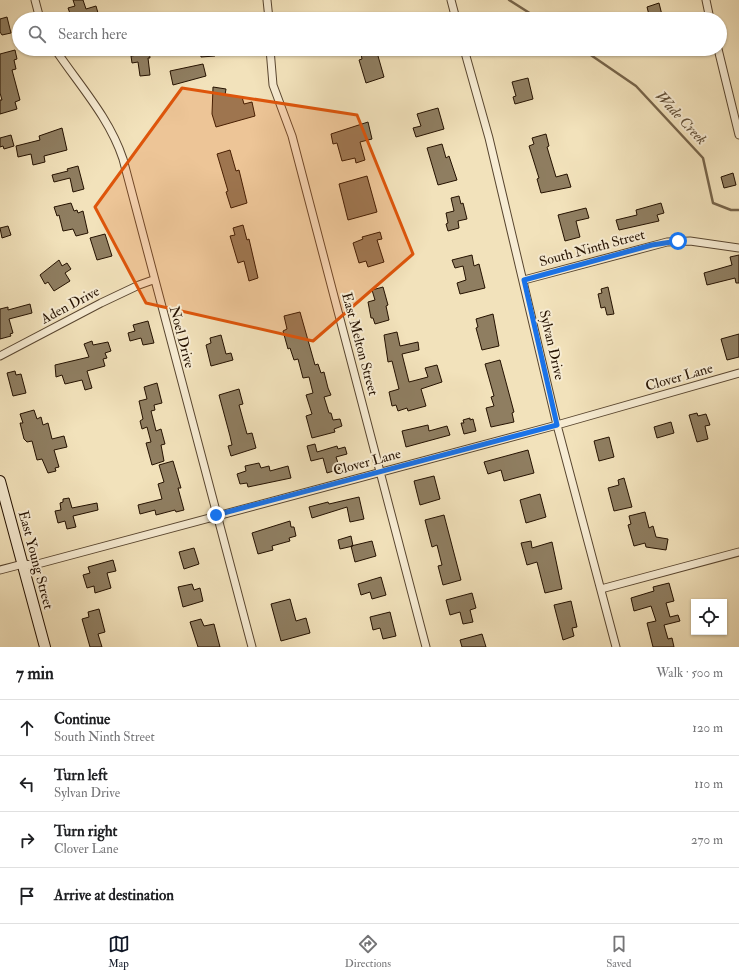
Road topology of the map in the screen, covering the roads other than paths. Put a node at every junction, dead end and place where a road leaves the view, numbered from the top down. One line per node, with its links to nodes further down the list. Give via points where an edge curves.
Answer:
1 (35, 0): 5 (street)
2 (267, 0): 6 (street)
3 (450, 0): 7 (street)
4 (706, 0): 8 (street)
5 (38, 12)
6 (268, 12)
7 (454, 12)
8 (709, 12)
9 (60, 56): 16 (street, Noel Drive, via 99,110 118,146 136,204)
10 (271, 56): 21 (street, East Melton Street, via 273,85 292,136)
11 (466, 56): 17 (street, Sylvan Drive)
12 (720, 56): 13 (street)
13 (735, 107): 14 (street)
14 (739, 135)
15 (739, 248): 17 (street, South Ninth Street, via 690,241 667,242)
16 (154, 280): 18 (street, Aden Drive, via 101,302); 23 (street, Noel Drive)
17 (524, 280): 20 (street, Sylvan Drive)
18 (0, 356)
19 (739, 374): 20 (street, Clover Lane)
20 (557, 425): 21 (street, Clover Lane); 27 (street, Sylvan Drive)
21 (380, 472): 23 (street, Clover Lane); 30 (street, East Melton Street)
22 (0, 481): 25 (street, East Young Street)
23 (216, 515): 25 (street, Clover Lane, via 34,565); 29 (street, Noel Drive)
24 (739, 552): 27 (street)
25 (23, 564): 26 (street, Clover Lane); 28 (street, East Young Street)
26 (0, 570)
27 (601, 589): 31 (street, Sylvan Drive)
28 (45, 647)
29 (252, 647)
30 (426, 647)
31 (616, 647)

